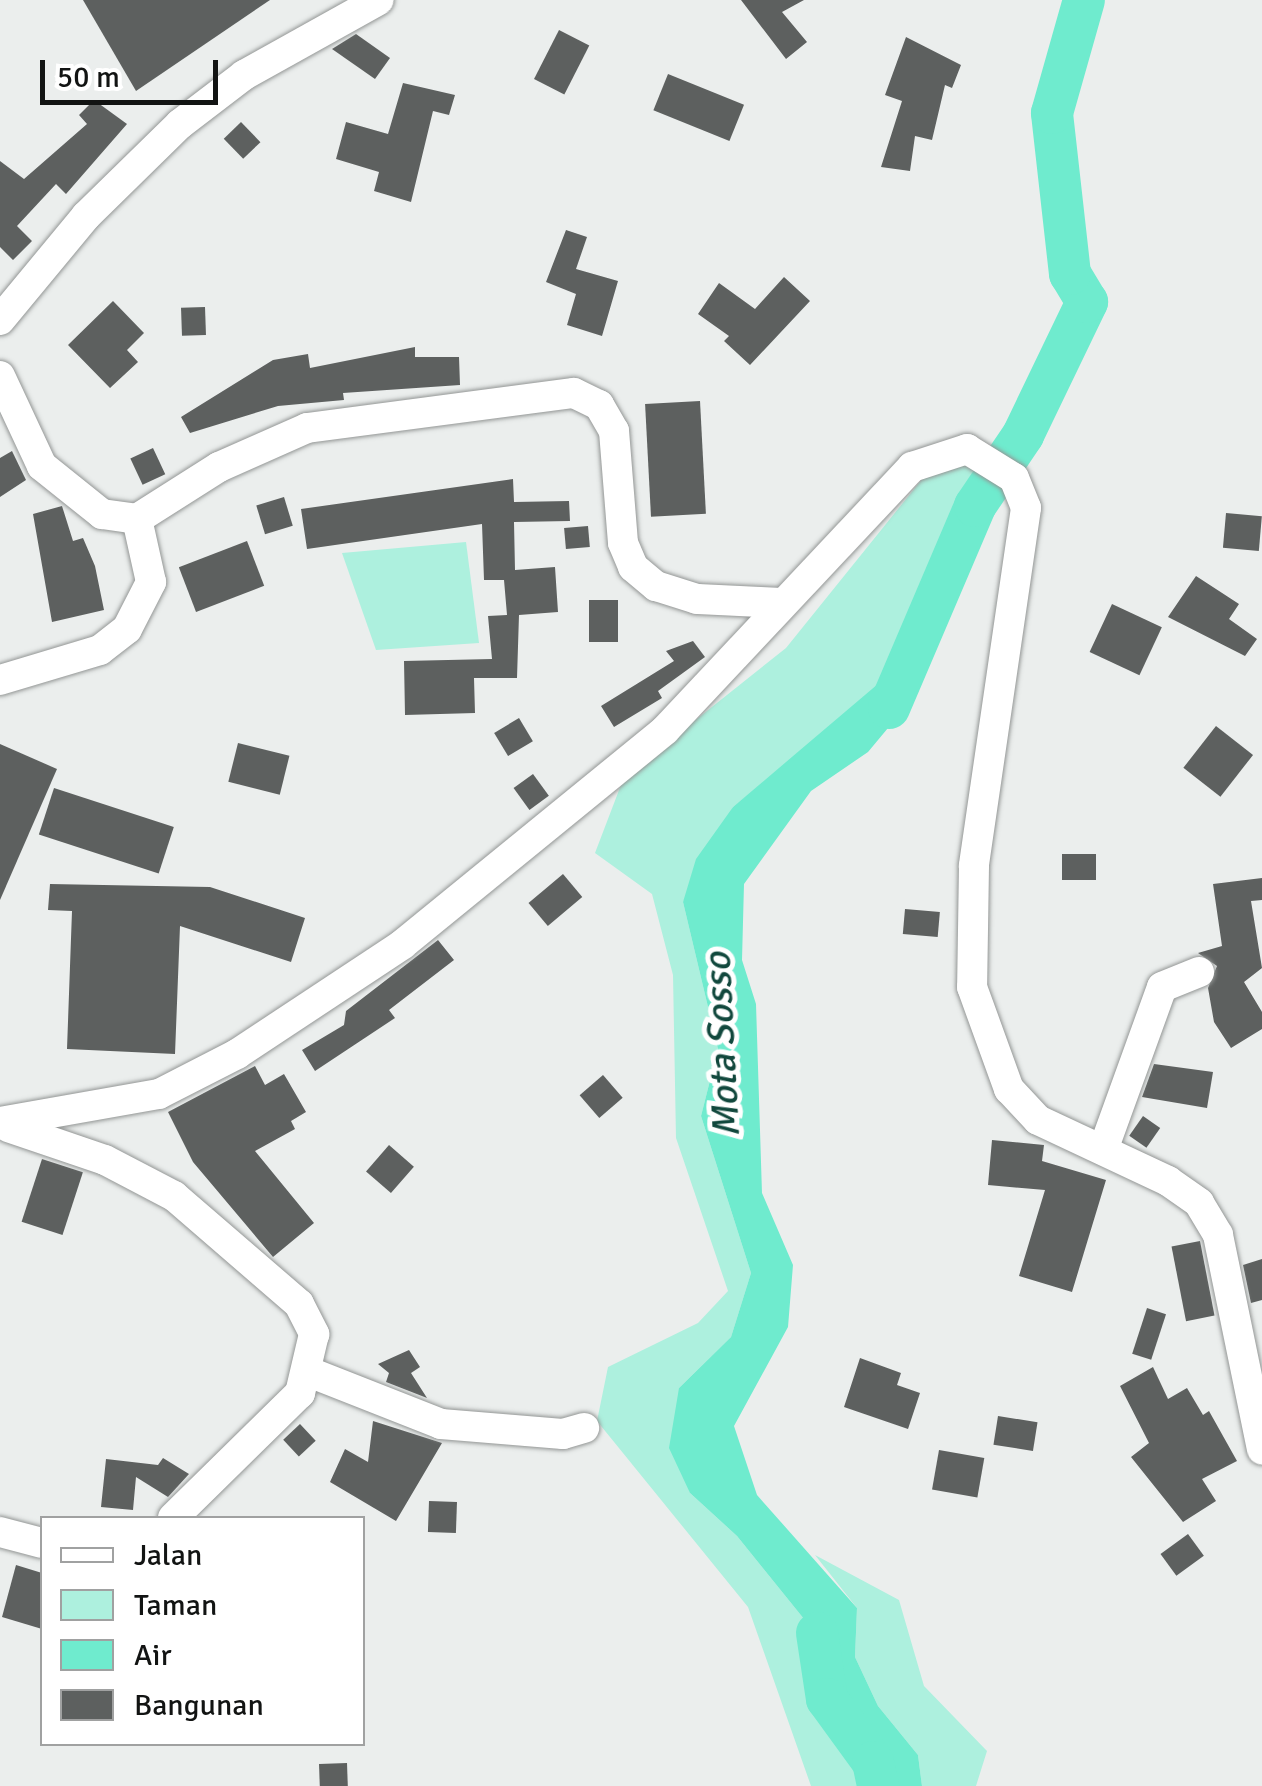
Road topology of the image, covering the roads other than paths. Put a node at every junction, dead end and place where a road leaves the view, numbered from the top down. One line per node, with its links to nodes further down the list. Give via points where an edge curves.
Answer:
1 (379, 0): 2 (street, via 244,75 180,124 86,216)
2 (0, 320)
3 (0, 376): 4 (street, via 42,466 102,514)
4 (137, 520): 5 (street, via 220,467 307,428 574,393 598,406 614,430 623,544 634,567 656,586 697,599); 6 (street, via 151,582 127,629 100,650)
5 (782, 603): 8 (street, via 665,730 403,944 237,1054 160,1094); 9 (street, via 912,467 966,450 1014,478 1026,508 974,866 972,987 1008,1089 1038,1120)
6 (0, 680)
7 (1199, 972): 9 (street, via 1162,987)
8 (0, 1123): 10 (street, via 105,1160 222,1232 299,1304 314,1334)
9 (1103, 1150): 12 (street, via 1199,1203 1218,1235)
10 (309, 1372): 11 (street, via 441,1424 563,1434); 13 (street, via 300,1393)
11 (584, 1428)
12 (1262, 1450)
13 (175, 1516)
14 (0, 1532): 15 (street)
15 (40, 1542)

